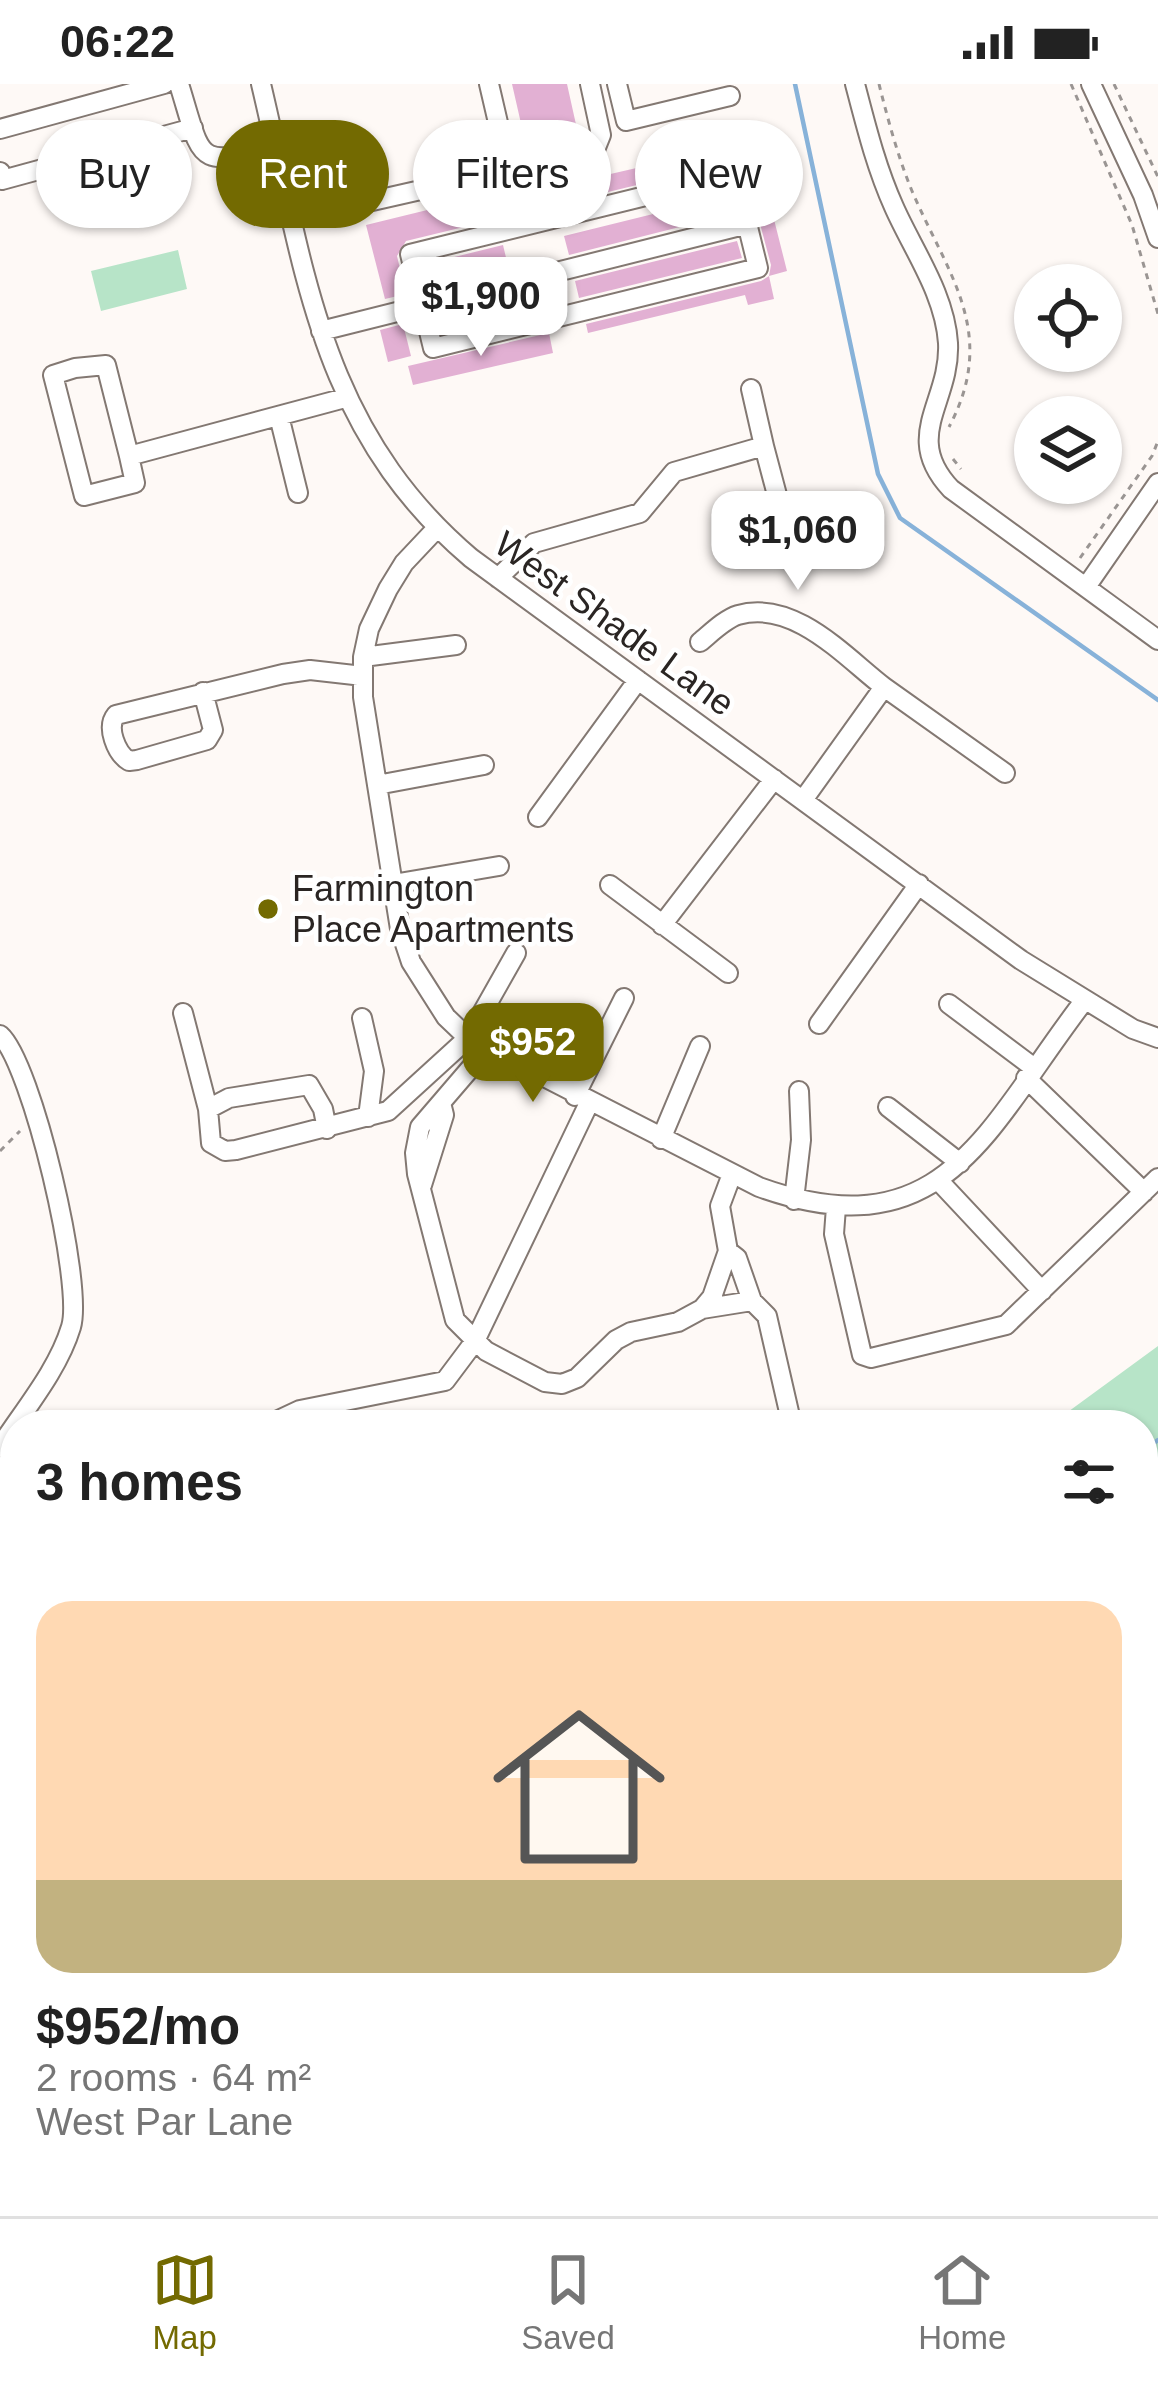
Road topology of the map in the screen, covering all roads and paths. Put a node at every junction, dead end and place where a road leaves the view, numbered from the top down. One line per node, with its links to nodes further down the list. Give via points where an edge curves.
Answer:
1 (164, 84): 15 (street)
2 (179, 84): 16 (street)
3 (261, 84): 12 (street, West Shade Lane)
4 (489, 84): 13 (street)
5 (590, 84): 14 (street)
6 (617, 84): 11 (street, via 626,121)
7 (855, 84): 40 (street, via 877,164 945,324 946,368 927,433 934,472)
8 (1071, 84): 26 (path, via 1132,225)
9 (1091, 84): 24 (street)
10 (1114, 84): 19 (path)
11 (730, 96)
12 (270, 120)
13 (497, 120)
14 (599, 120)
15 (0, 128)
16 (193, 128): 17 (street); 18 (street, via 2,180)
17 (216, 159)
18 (0, 172)
19 (1158, 177)
20 (635, 199): 25 (street, via 410,254)
21 (296, 228): 27 (street, West Shade Lane)
22 (732, 228): 25 (street)
23 (749, 228): 25 (street, via 758,268 433,348)
24 (1158, 238)
25 (423, 305): 27 (street)
26 (1158, 314)
27 (321, 331): 29 (street, West Shade Lane)
28 (751, 388): 32 (street)
29 (346, 398): 30 (street); 37 (street, West Shade Lane, via 390,474)
30 (280, 416): 33 (street); 35 (street)
31 (1158, 441): 38 (path)
32 (764, 446): 36 (street); 39 (street, via 674,472 640,513 534,543)
33 (129, 455): 33 (street, via 106,365 53,375 84,496 135,483)
34 (1158, 483): 40 (street)
35 (298, 493)
36 (776, 495)
37 (437, 528): 39 (street, West Shade Lane); 44 (street, via 388,589)
38 (1080, 558)
39 (498, 578): 45 (street, West Shade Lane)
40 (1085, 587): 41 (street)
41 (1158, 640)
42 (700, 642): 46 (street, via 735,615 772,611)
43 (456, 645): 44 (street)
44 (363, 667): 47 (street); 51 (street)
45 (638, 680): 50 (street, West Shade Lane); 53 (street)
46 (884, 687): 49 (street); 52 (street)
47 (203, 692): 47 (street, via 116,715 119,753 137,760 207,740 213,730)
48 (484, 765): 51 (street)
49 (1005, 773)
50 (774, 779): 52 (street, West Shade Lane); 58 (street)
51 (377, 784): 55 (street)
52 (803, 800): 56 (street, West Shade Lane)
53 (538, 817)
54 (499, 866): 55 (street)
55 (393, 884): 68 (street, via 411,962)
56 (919, 884): 62 (street, West Shade Lane); 66 (street)
57 (610, 885): 58 (street)
58 (662, 925): 60 (street)
59 (516, 953): 68 (street)
60 (728, 974)
61 (623, 998): 74 (street)
62 (1084, 1001): 69 (street, West Shade Lane); 72 (street)
63 (949, 1004): 72 (street)
64 (183, 1013): 76 (street)
65 (362, 1018): 77 (street, via 374,1071)
66 (819, 1024)
67 (0, 1034): 93 (street, via 29,1091 75,1308)
68 (468, 1038): 71 (street); 77 (street, via 388,1111)
69 (1158, 1039)
70 (700, 1046): 80 (street)
71 (487, 1049): 74 (street); 92 (street, via 420,1127 415,1153 455,1320)
72 (1029, 1073): 82 (street); 85 (street)
73 (799, 1091): 86 (street)
74 (582, 1099): 80 (street); 92 (street)
75 (888, 1107): 82 (street)
76 (208, 1109): 79 (street, via 309,1085); 79 (street, via 211,1143 225,1151)
77 (368, 1117): 79 (street)
78 (27, 1129): 81 (path)
79 (327, 1129)
80 (661, 1139): 83 (street)
81 (0, 1151)
82 (960, 1163): 84 (street)
83 (732, 1174): 86 (street); 88 (street, via 720,1206)
84 (938, 1180): 87 (street, via 876,1206); 89 (street)
85 (1151, 1185): 89 (street)
86 (794, 1200): 87 (street)
87 (836, 1208): 89 (street, via 834,1234 862,1355 1006,1325)
88 (728, 1251): 90 (street); 91 (street)
89 (1042, 1291)
90 (752, 1301): 91 (street); 95 (street, via 767,1316)
91 (702, 1309): 92 (street, via 616,1340 562,1384)
92 (475, 1341): 94 (street, via 445,1381)
93 (27, 1410)
94 (298, 1410)
95 (789, 1410)

